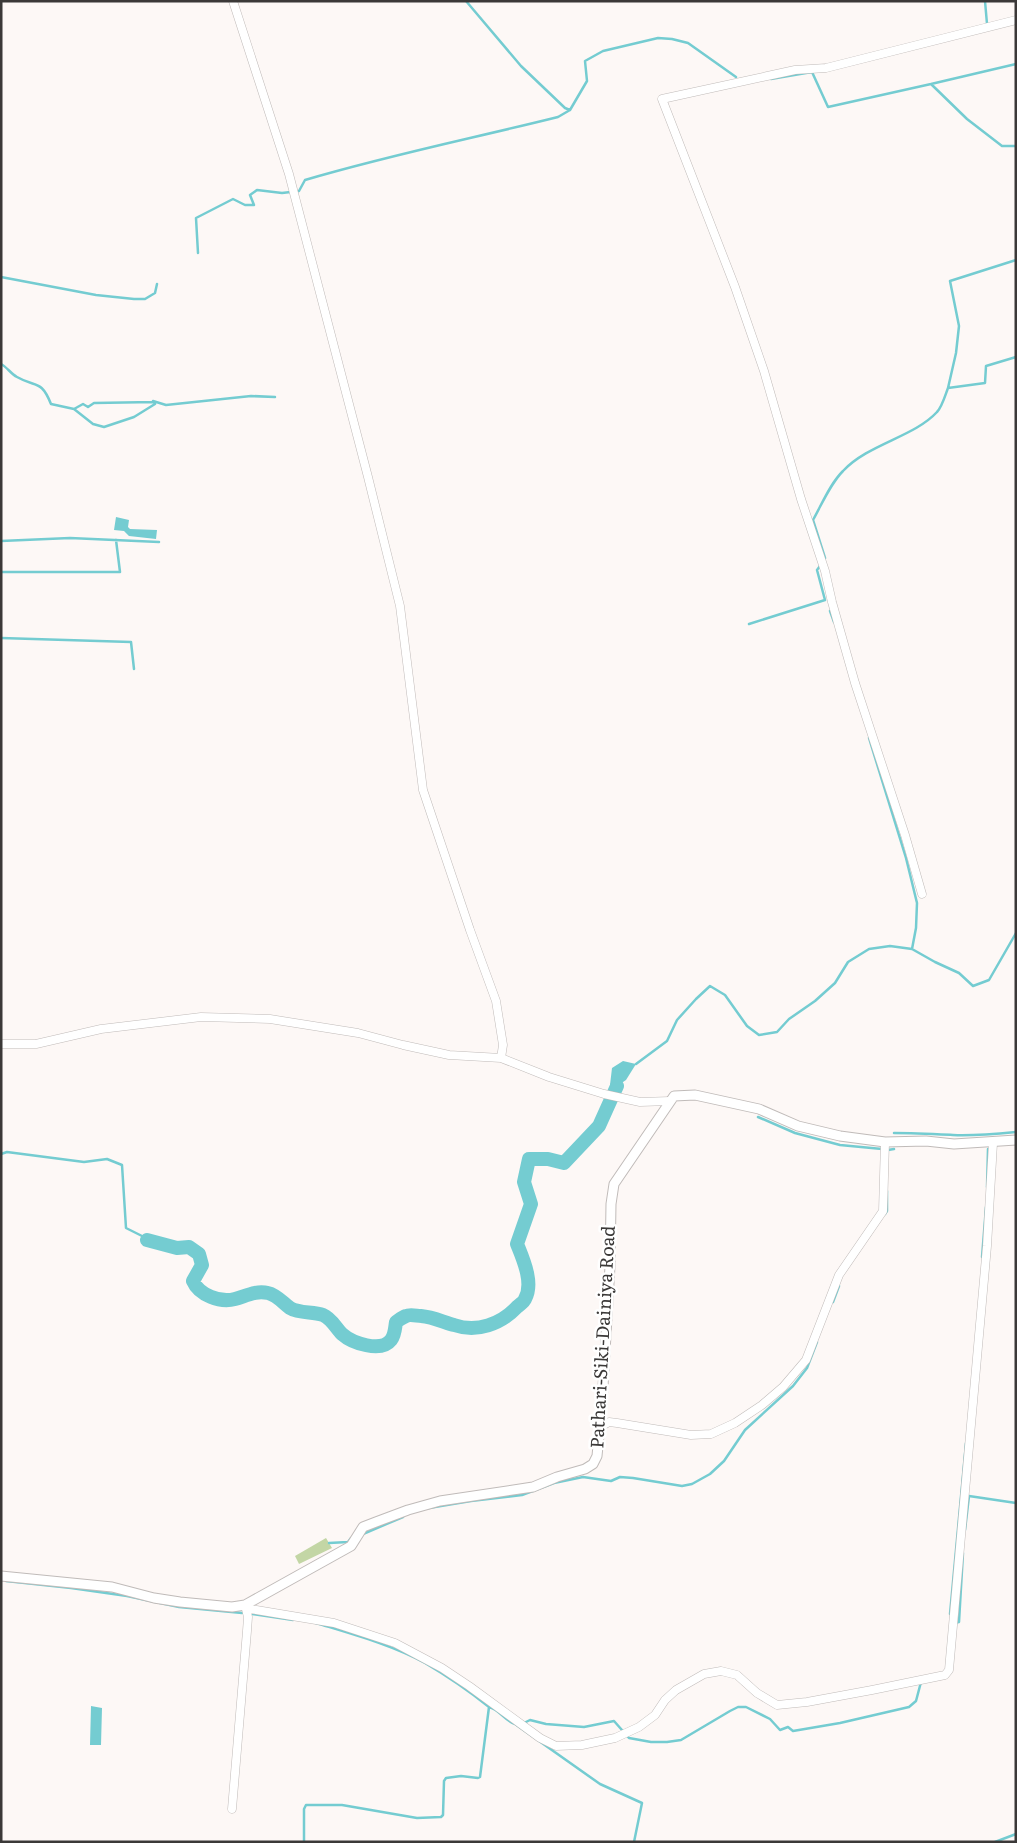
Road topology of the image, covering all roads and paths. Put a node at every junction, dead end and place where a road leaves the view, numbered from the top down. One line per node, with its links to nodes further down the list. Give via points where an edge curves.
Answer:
1 (233, 1): 5 (street, via 289,174 368,477 400,606 423,790 496,1001 504,1045)
2 (1016, 20): 3 (street, via 826,68 794,70 662,99 764,371 825,571 855,683)
3 (922, 894)
4 (1, 1044): 5 (street, via 36,1044 101,1029 201,1017 239,1017 270,1018 358,1033 450,1054)
5 (501, 1058): 6 (street, via 604,1094 640,1102)
6 (670, 1101): 8 (main road, via 674,1096 695,1095 759,1109 798,1126); 10 (main road, Pathari-Siki-Dainiya Road, via 614,1184)
7 (1016, 1140): 9 (main road)
8 (885, 1142): 9 (main road); 10 (street, via 883,1211 839,1274 806,1360 782,1387 735,1423 711,1434 691,1435 609,1422)
9 (993, 1143): 12 (street, via 975,1397 949,1670 945,1675 807,1702 777,1704 757,1693 737,1675 721,1671 704,1674 676,1690 655,1715 639,1727 615,1738 590,1744 556,1746 442,1668 395,1644 334,1623 250,1609)
10 (600, 1427): 12 (main road, Pathari-Siki-Dainiya Road, via 597,1456 585,1469 533,1487 440,1501 376,1522 363,1528 351,1546)
11 (1, 1576): 12 (main road, Pathari-Siki-Dainiya Road, via 112,1587 180,1602 232,1607)
12 (245, 1605): 13 (street, via 248,1632)
13 (232, 1808)

